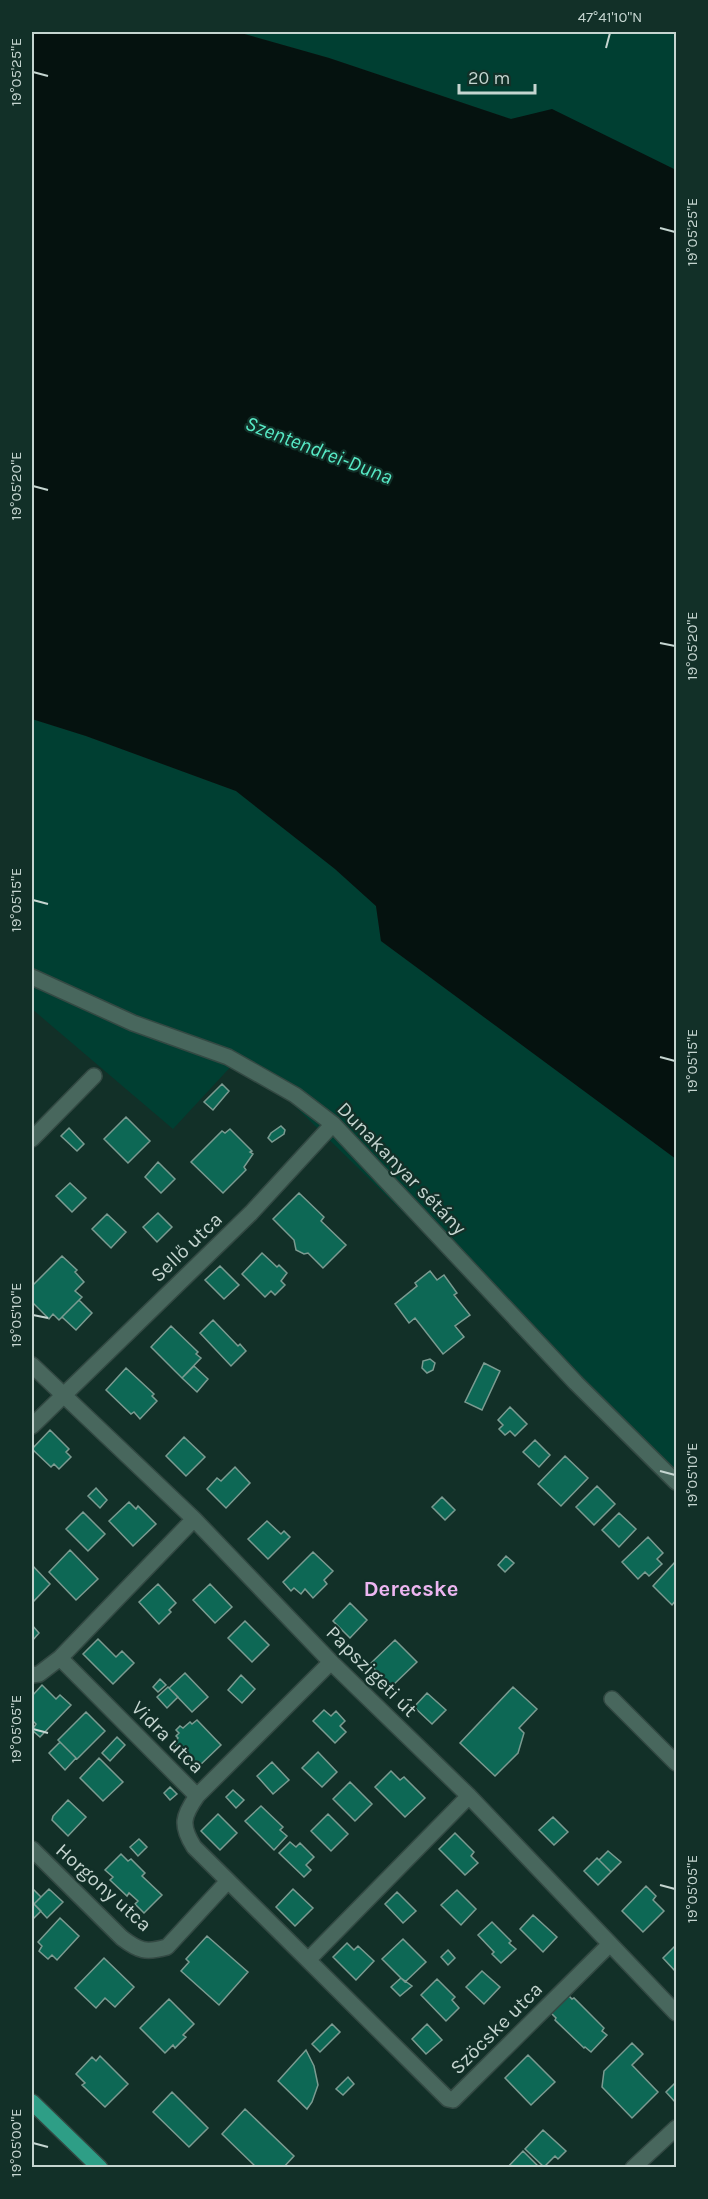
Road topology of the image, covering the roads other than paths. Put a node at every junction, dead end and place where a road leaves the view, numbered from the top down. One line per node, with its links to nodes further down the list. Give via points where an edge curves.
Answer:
1 (32, 977): 3 (street, Dunakanyar sétány, via 133,1023 228,1057 295,1095)
2 (94, 1076): 4 (street)
3 (333, 1124): 6 (street, Sellő utca, via 251,1213); 8 (street, Dunakanyar sétány, via 576,1383)
4 (32, 1139)
5 (32, 1365): 6 (street, Papszigeti út)
6 (62, 1395): 7 (street); 9 (street, Papszigeti út)
7 (32, 1426)
8 (676, 1482)
9 (194, 1519): 10 (street); 11 (street, Papszigeti út)
10 (60, 1658): 12 (street); 15 (street, Vidra utca)
11 (331, 1662): 15 (street); 16 (street, Papszigeti út)
12 (32, 1675)
13 (612, 1699): 14 (street)
14 (676, 1763)
15 (197, 1796): 18 (street, Vidra utca, via 186,1811 186,1832 194,1847)
16 (469, 1796): 19 (street, Papszigeti út); 20 (street)
17 (32, 1849): 18 (street, Horgony utca, via 137,1949 153,1951 167,1947)
18 (228, 1881): 20 (street, Szöcske utca)
19 (610, 1944): 20 (street, Szöcske utca, via 453,2100); 21 (street, Papszigeti út)
20 (308, 1960)
21 (676, 2013)
22 (32, 2103): 24 (main road)
23 (676, 2128): 25 (street)
24 (100, 2168)
25 (633, 2168)

